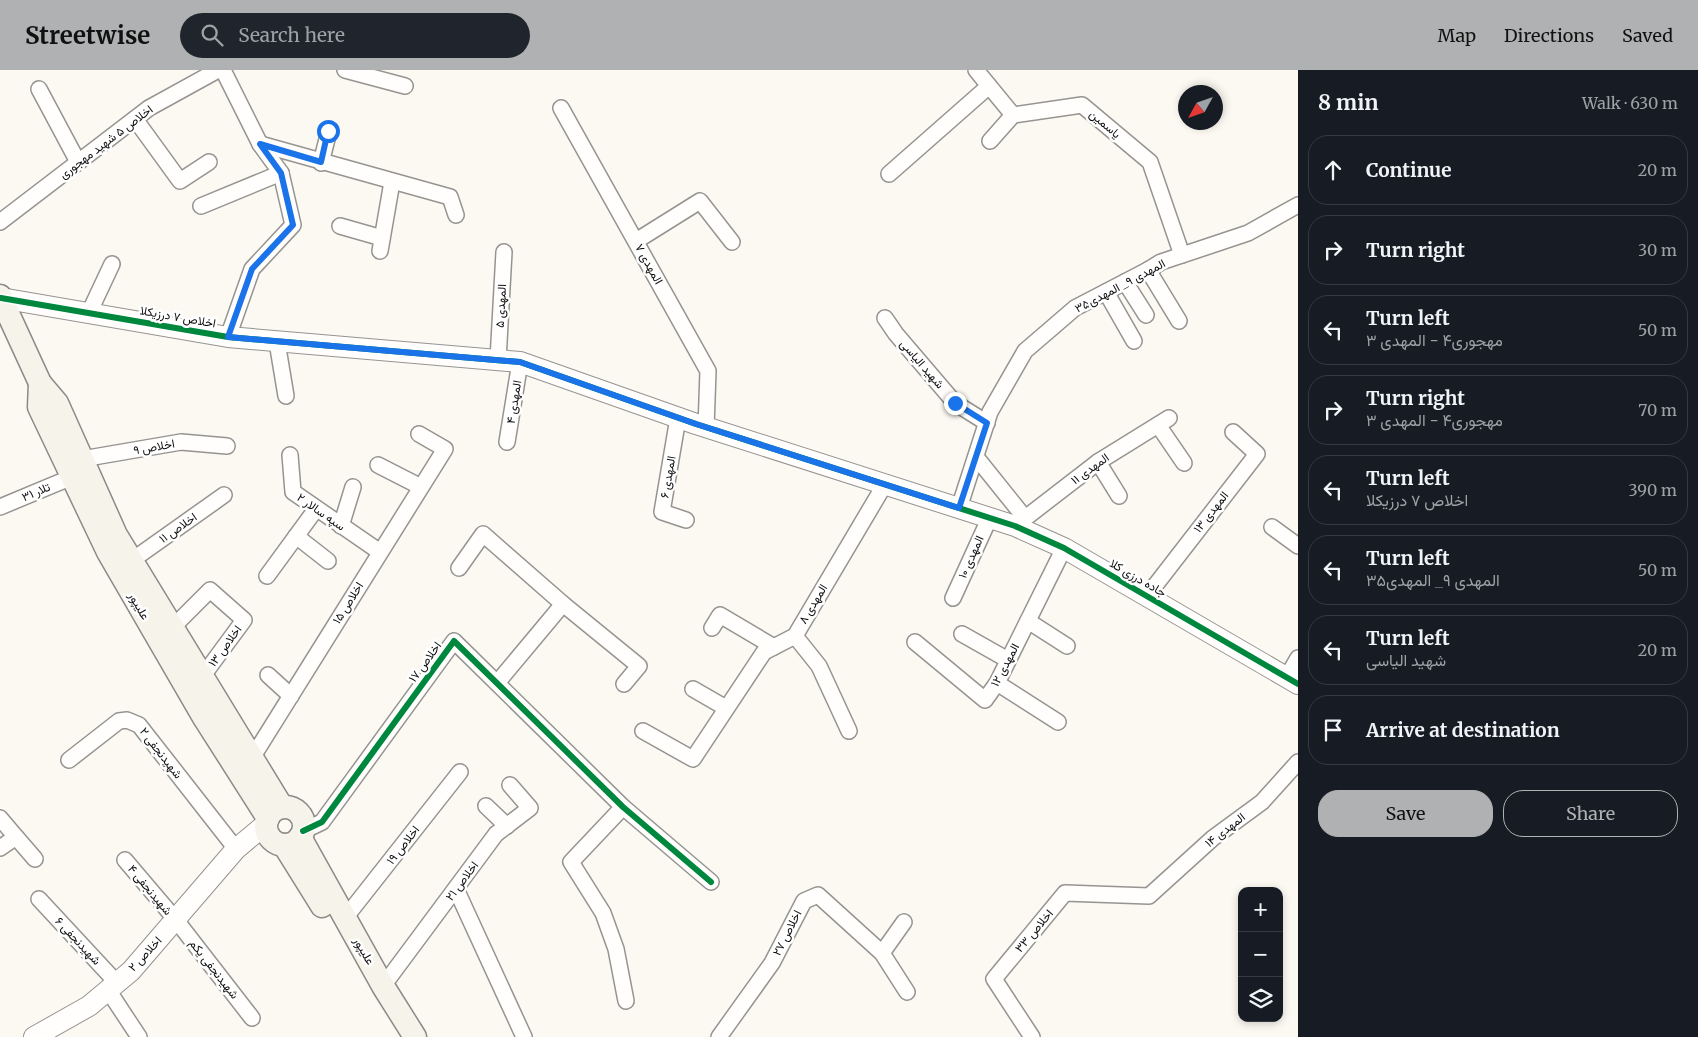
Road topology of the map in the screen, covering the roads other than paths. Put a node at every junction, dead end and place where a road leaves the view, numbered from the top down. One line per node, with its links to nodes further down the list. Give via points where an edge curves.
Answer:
1 (218, 70): 10 (street, اخلاص ۵ شهید مهجوری)
2 (223, 70): 13 (street)
3 (345, 70): 5 (street)
4 (976, 70): 6 (street)
5 (405, 86)
6 (989, 86): 9 (street); 18 (street)
7 (39, 89): 14 (street)
8 (562, 108): 25 (street, المهدی ۷)
9 (1013, 115): 12 (street); 28 (street, یاسمین, via 1082,105 1150,162)
10 (135, 119): 14 (street, اخلاص ۵ شهید مهجوری); 15 (street, via 180,181)
11 (328, 131): 16 (street)
12 (990, 141)
13 (260, 144): 16 (street); 17 (street)
14 (78, 162): 23 (street, اخلاص ۵ شهید مهجوری)
15 (209, 162)
16 (321, 162): 19 (street)
17 (281, 173): 21 (street); 38 (street, via 293,225 252,269)
18 (889, 174)
19 (392, 182): 22 (street, via 450,197); 24 (street, via 381,244)
20 (1298, 205): 28 (street, المهدی ۹_ المهدی۳۵, via 1248,233)
21 (202, 206)
22 (456, 215)
23 (0, 222)
24 (340, 226)
25 (636, 241): 26 (street, via 700,201); 46 (street, المهدی ۷, via 708,371)
26 (732, 242)
27 (504, 252): 41 (street, المهدی ۵)
28 (1182, 255): 30 (street, المهدی ۹_ المهدی۳۵)
29 (112, 264): 34 (street)
30 (1148, 270): 31 (street, المهدی ۹_ المهدی۳۵); 37 (street)
31 (1125, 282): 32 (street, المهدی ۹_ المهدی۳۵); 35 (street)
32 (1106, 292): 39 (street); 45 (street, المهدی ۹_ المهدی۳۵, via 1076,308 1025,351)
33 (0, 297): 34 (street, اخلاص ۷ درزیکلا); 56 (main road, علیپور, via 40,383 58,404)
34 (89, 313): 38 (street, اخلاص ۷ درزیکلا)
35 (1146, 315)
36 (885, 318): 45 (street, شهید الیاسی, via 955,403)
37 (1179, 321)
38 (228, 337): 40 (street, اخلاص ۷ درزیکلا)
39 (1134, 341)
40 (278, 342): 41 (street, اخلاص ۷ درزیکلا); 43 (street)
41 (498, 360): 42 (street, اخلاص ۷ درزیکلا)
42 (520, 362): 44 (street, اخلاص ۷ درزیکلا); 49 (street, المهدی ۴)
43 (286, 396)
44 (678, 418): 46 (street, اخلاص ۷ درزیکلا); 66 (street, المهدی ۶, via 662,512)
45 (987, 423): 52 (street, المهدی ۹_ المهدی۳۵)
46 (706, 428): 57 (street, اخلاص ۷ درزیکلا)
47 (1233, 432): 78 (street, المهدی ۱۳, via 1257,454)
48 (420, 434): 58 (street, اخلاص ۱۵, via 445,449)
49 (507, 442)
50 (227, 446): 56 (street, اخلاص ۹, via 181,442)
51 (290, 455): 64 (street, سپه سالار ۲, via 293,492)
52 (976, 457): 63 (street, المهدی ۹_ المهدی۳۵); 67 (street)
53 (1098, 462): 54 (street, المهدی ۱۱, via 1164,421); 61 (street); 67 (street, المهدی ۱۱)
54 (1184, 463)
55 (378, 465): 58 (street)
56 (77, 468): 62 (street, تلار ۳۱); 74 (main road, علیپور); 112 (main road, علیپور, via 112,561 202,716)
57 (885, 484): 63 (street, اخلاص ۷ درزیکلا); 85 (street, المهدی ۸)
58 (421, 486): 73 (street, اخلاص ۱۵)
59 (353, 487): 68 (street)
60 (224, 494): 74 (street, اخلاص ۱۱)
61 (1119, 496)
62 (0, 508)
63 (959, 508): 65 (street, جاده درزی کلا)
64 (316, 509): 68 (street, سپه سالار ۲); 70 (street)
65 (990, 517): 67 (street, جاده درزی کلا); 79 (street, المهدی ۱۰)
66 (686, 520)
67 (1020, 522): 72 (street, جاده درزی کلا)
68 (341, 526): 73 (street, سپه سالار ۲)
69 (1272, 527): 71 (street)
70 (296, 536): 75 (street); 77 (street)
71 (1298, 546)
72 (1064, 548): 78 (street, جاده درزی کلا); 81 (street, المهدی ۱۲)
73 (380, 552): 98 (street, اخلاص ۱۵)
74 (131, 561): 82 (main road, علیپور)
75 (328, 561)
76 (459, 568): 80 (street, via 483,534)
77 (267, 576)
78 (1147, 596): 93 (street, جاده درزی کلا)
79 (953, 598)
80 (563, 604): 94 (street); 96 (street, via 639,666)
81 (1028, 621): 87 (street); 90 (street, المهدی ۱۲)
82 (172, 628): 92 (main road, علیپور); 92 (street, اخلاص ۱۳, via 210,590 244,620)
83 (712, 628): 88 (street, via 720,616)
84 (962, 634): 90 (street)
85 (795, 636): 88 (street, المهدی ۸); 102 (street, via 819,666)
86 (915, 642): 95 (street, المهدی ۱۲, via 985,700)
87 (1067, 646)
88 (774, 647): 99 (street, المهدی ۸, via 764,652)
89 (1298, 658): 93 (street)
90 (1008, 660): 95 (street, المهدی ۱۲)
91 (268, 675): 98 (street)
92 (202, 677): 103 (main road, علیپور)
93 (1292, 681)
94 (497, 683): 109 (street, اخلاص ۱۷); 112 (street, اخلاص ۱۷, via 454,641 322,822)
95 (997, 683): 100 (street)
96 (624, 684)
97 (693, 689): 99 (street)
98 (291, 696): 103 (street, اخلاص ۱۵)
99 (726, 708): 101 (street, المهدی ۸, via 693,759)
100 (1058, 722)
101 (643, 731)
102 (849, 731)
103 (252, 758): 112 (main road, علیپور)
104 (69, 760): 115 (street, شهیدنجفی ۲, via 119,721 127,720 139,725)
105 (1298, 762): 120 (street, المهدی ۱۴, via 1262,802 1213,838)
106 (460, 772): 122 (street, اخلاص ۱۹)
107 (510, 785): 111 (street, اخلاص ۲۱, via 530,808)
108 (486, 806): 111 (street)
109 (623, 807): 118 (street, اخلاص ۱۷); 129 (street, via 571,862 603,913 616,949)
110 (0, 818): 113 (street)
111 (506, 826): 119 (street, اخلاص ۲۱, via 496,834)
112 (282, 828): 115 (street, اخلاص ۲); 122 (main road, علیپور); 133 (main road, علیپور)
113 (16, 837): 114 (street); 116 (street)
114 (0, 848)
115 (236, 849): 123 (street, اخلاص ۲)
116 (35, 859)
117 (125, 860): 123 (street, شهیدنجفی ۴)
118 (710, 882)
119 (456, 889): 127 (street, اخلاص ۲۱); 135 (street)
120 (1149, 896): 137 (street, اخلاص ۳۳, via 1066,893 994,979)
121 (39, 899): 126 (street, شهیدنجفی ۶)
122 (345, 918): 127 (main road, علیپور)
123 (176, 920): 126 (street, اخلاص ۲, via 131,971); 130 (street, شهیدنجفی یکم)
124 (904, 922): 125 (street)
125 (882, 953): 128 (street, اخلاص ۲۷); 136 (street, اخلاص ۲۷, via 818,895 804,901 772,963)
126 (112, 986): 131 (street, اخلاص ۲, via 89,1006); 132 (street, شهیدنجفی ۶)
127 (384, 986): 134 (main road, علیپور)
128 (907, 992)
129 (626, 1001)
130 (252, 1018)
131 (34, 1037)
132 (140, 1037)
133 (403, 1037)
134 (415, 1037)
135 (524, 1037)
136 (719, 1037)
137 (1032, 1037)

